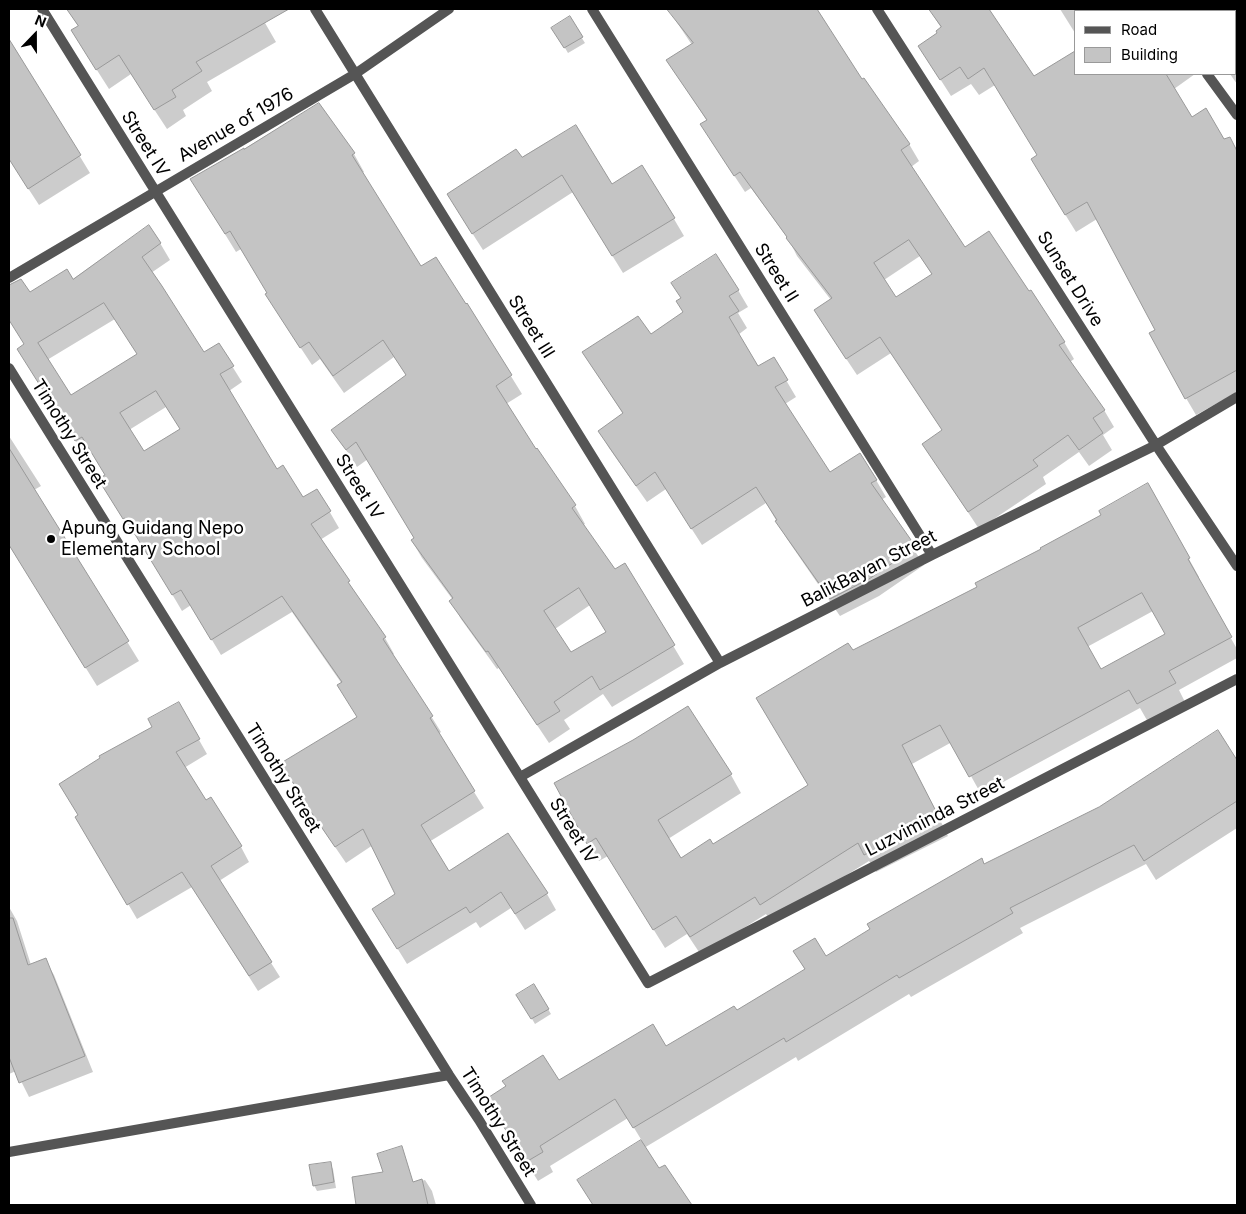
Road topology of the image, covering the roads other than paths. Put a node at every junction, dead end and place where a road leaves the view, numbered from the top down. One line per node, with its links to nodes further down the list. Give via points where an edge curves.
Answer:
1 (42, 9): 9 (street, Street IV)
2 (315, 9): 6 (street, Street III)
3 (449, 9): 6 (street, Avenue of 1976)
4 (592, 9): 14 (street, Street II)
5 (877, 9): 13 (street, Sunset Drive)
6 (355, 74): 9 (street, Avenue of 1976); 16 (street, Street III)
7 (1208, 75): 8 (street)
8 (1237, 115)
9 (155, 191): 10 (street, Avenue of 1976); 18 (street, Street IV)
10 (9, 278)
11 (9, 368): 20 (street, Timothy Street)
12 (1237, 397): 13 (street, BalikBayan Street)
13 (1156, 445): 14 (street, BalikBayan Street); 15 (street, Sunset Drive)
14 (932, 555): 16 (street, BalikBayan Street)
15 (1237, 566)
16 (720, 663): 18 (street, BalikBayan Street)
17 (1237, 679): 19 (street, Luzviminda Street)
18 (520, 777): 19 (street, Street IV)
19 (648, 983)
20 (449, 1075): 21 (street); 22 (street, Timothy Street)
21 (9, 1152)
22 (531, 1205)

